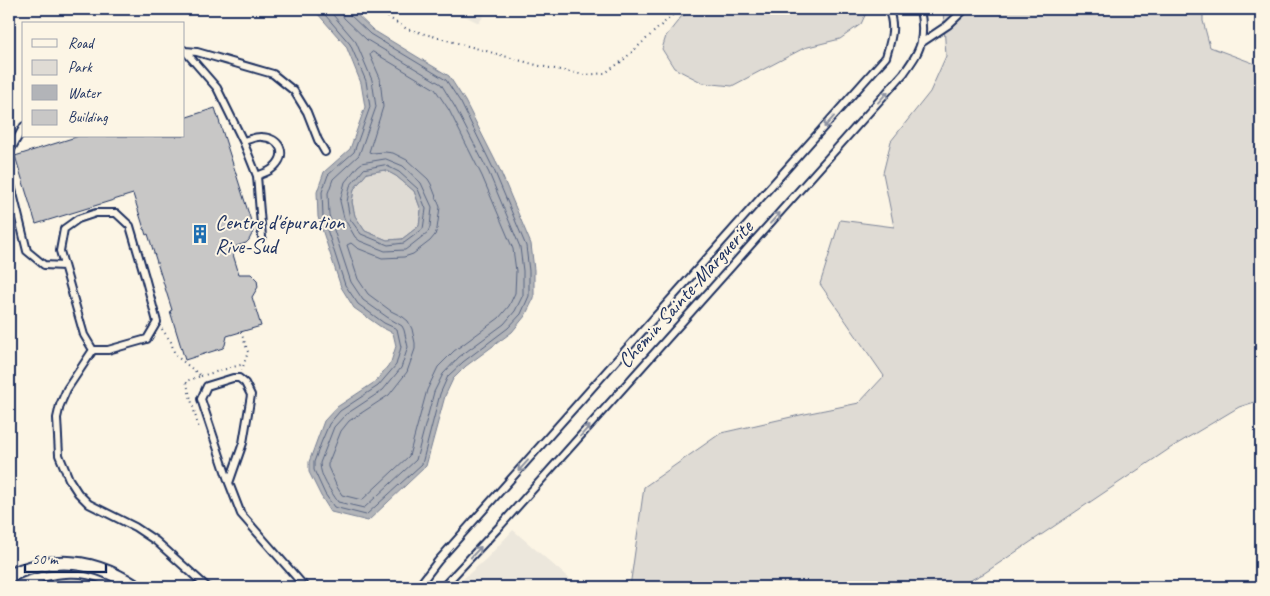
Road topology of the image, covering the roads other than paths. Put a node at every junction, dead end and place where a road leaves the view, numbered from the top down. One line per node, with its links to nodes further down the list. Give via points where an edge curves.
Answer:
1 (888, 9): 22 (lane, Chemin Sainte-Marguerite, one-way to 22, via 892,17 892,37 886,57)
2 (920, 9): 4 (lane, Chemin Sainte-Marguerite)
3 (966, 9): 4 (lane)
4 (921, 42): 23 (lane, Chemin Sainte-Marguerite, one-way to 4, via 904,73)
5 (185, 50): 7 (lane, via 217,88); 8 (lane, via 273,74 294,91)
6 (22, 129): 9 (lane)
7 (243, 141): 10 (lane); 10 (lane, via 260,136 280,145 279,161)
8 (325, 152)
9 (9, 154)
10 (257, 176): 12 (lane)
11 (9, 177): 13 (lane, via 27,251 44,265)
12 (262, 237)
13 (64, 266): 14 (lane, via 84,335); 14 (lane, via 60,251 64,229 78,220 96,213 116,213 130,226 157,322 147,339 108,350)
14 (93, 350): 20 (lane, via 67,389 57,418 59,455 69,479 89,504 156,541)
15 (229, 483): 15 (lane, via 202,399 207,386 239,378 251,395 243,444); 21 (lane, via 241,514)
16 (9, 576): 19 (street, via 44,564 73,563 102,569)
17 (41, 587): 18 (lane, via 72,582)
18 (99, 587)
19 (136, 587)
20 (208, 587)
21 (305, 587)
22 (418, 587)
23 (443, 587)

